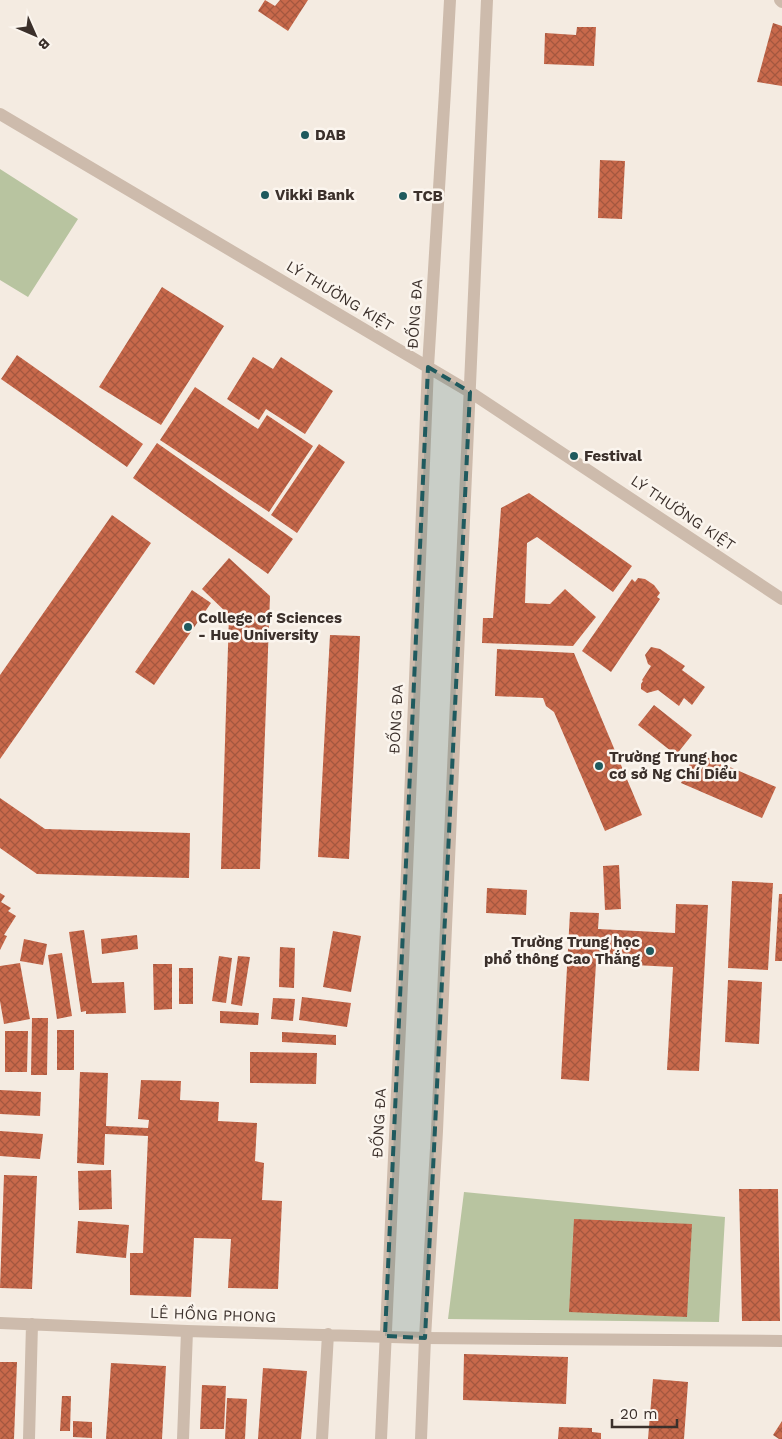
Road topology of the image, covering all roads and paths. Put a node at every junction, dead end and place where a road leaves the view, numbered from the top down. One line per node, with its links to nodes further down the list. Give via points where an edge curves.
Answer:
1 (450, 0): 4 (street, ĐỐNG ĐA)
2 (487, 0): 5 (street)
3 (0, 114): 4 (street, LÝ THƯỜNG KIỆT)
4 (428, 367): 5 (street, LÝ THƯỜNG KIỆT); 11 (street, ĐỐNG ĐA)
5 (470, 392): 6 (street, LÝ THƯỜNG KIỆT); 12 (street)
6 (782, 599)
7 (0, 1322): 8 (street, LÊ HỒNG PHONG)
8 (32, 1324): 9 (street, LÊ HỒNG PHONG); 14 (street)
9 (187, 1331): 10 (street, LÊ HỒNG PHONG); 15 (street)
10 (328, 1334): 11 (street, LÊ HỒNG PHONG); 16 (street)
11 (385, 1336): 12 (street, LÊ HỒNG PHONG); 17 (street, ĐỐNG ĐA)
12 (425, 1338): 13 (street, LÊ HỒNG PHONG); 18 (street)
13 (782, 1340)
14 (29, 1439)
15 (183, 1439)
16 (322, 1439)
17 (381, 1439)
18 (421, 1439)

